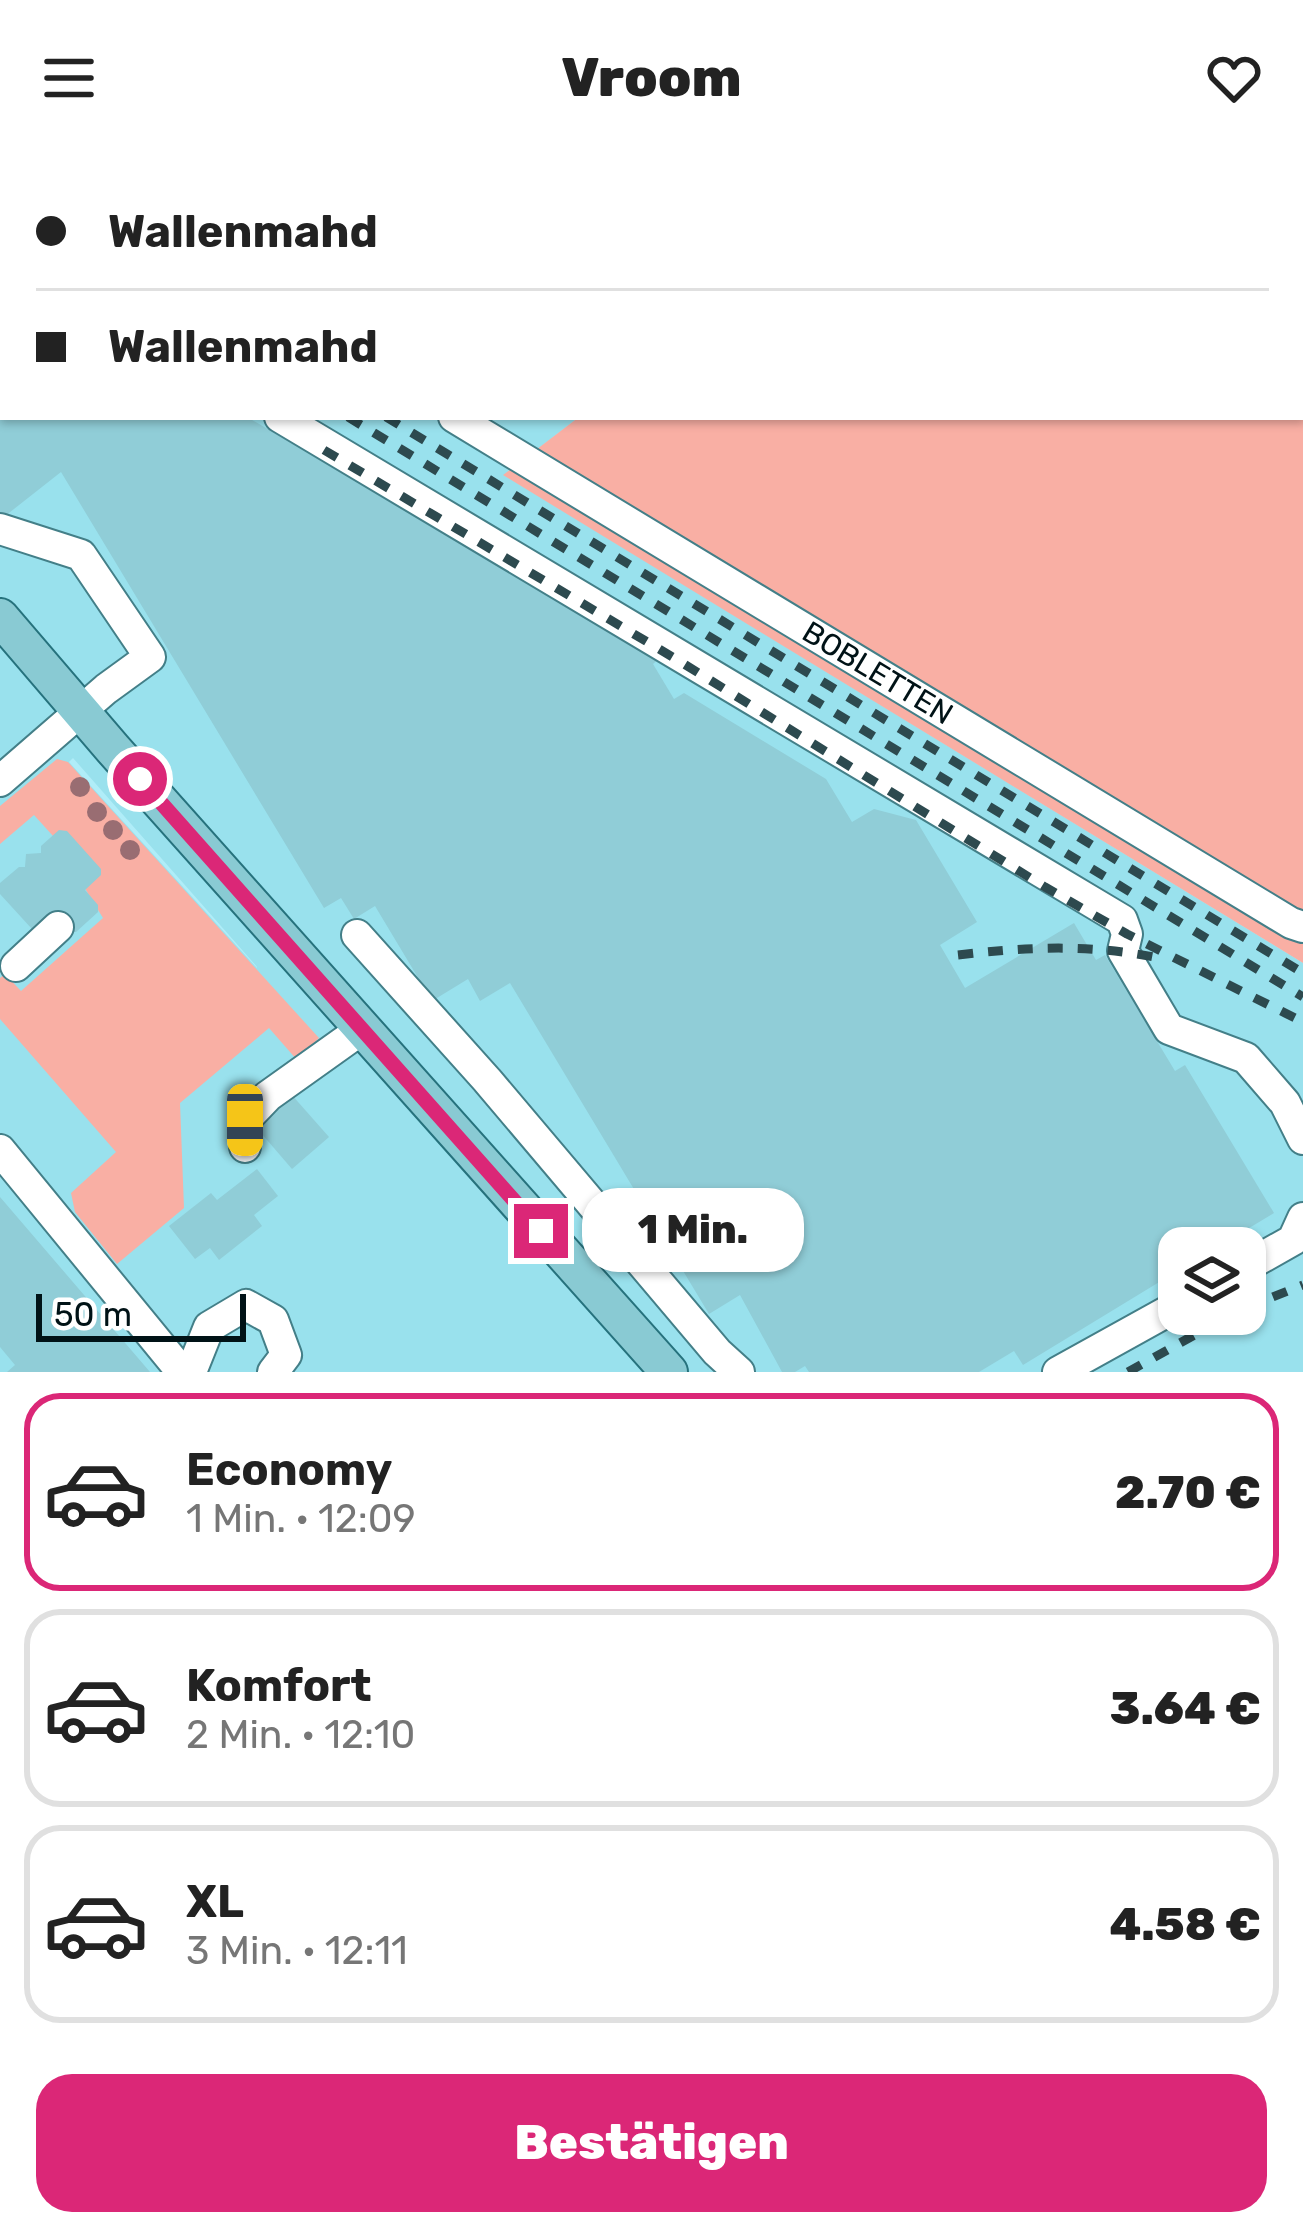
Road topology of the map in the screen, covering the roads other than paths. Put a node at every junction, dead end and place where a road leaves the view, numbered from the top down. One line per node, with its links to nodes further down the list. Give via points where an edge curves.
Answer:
1 (285, 420): 12 (street, via 1122,920 1123,951 1169,1029 1246,1058)
2 (459, 420): 8 (street, BOBLETTEN)
3 (0, 529): 5 (street, via 80,555 150,657)
4 (0, 617): 5 (main road)
5 (80, 712): 6 (street); 11 (main road)
6 (0, 781)
7 (58, 927): 10 (street)
8 (1303, 927)
9 (357, 935): 22 (street)
10 (16, 966)
11 (362, 1029): 13 (street, via 268,1096 245,1120); 21 (main road)
12 (1303, 1139)
13 (245, 1147)
14 (0, 1150): 18 (street)
15 (1303, 1218): 16 (street, via 1293,1240)
16 (1266, 1255)
17 (1158, 1317): 23 (street)
18 (182, 1372)
19 (191, 1372): 20 (street, via 209,1327 246,1305 273,1320 286,1354)
20 (272, 1372)
21 (669, 1372)
22 (739, 1372)
23 (1058, 1372)

